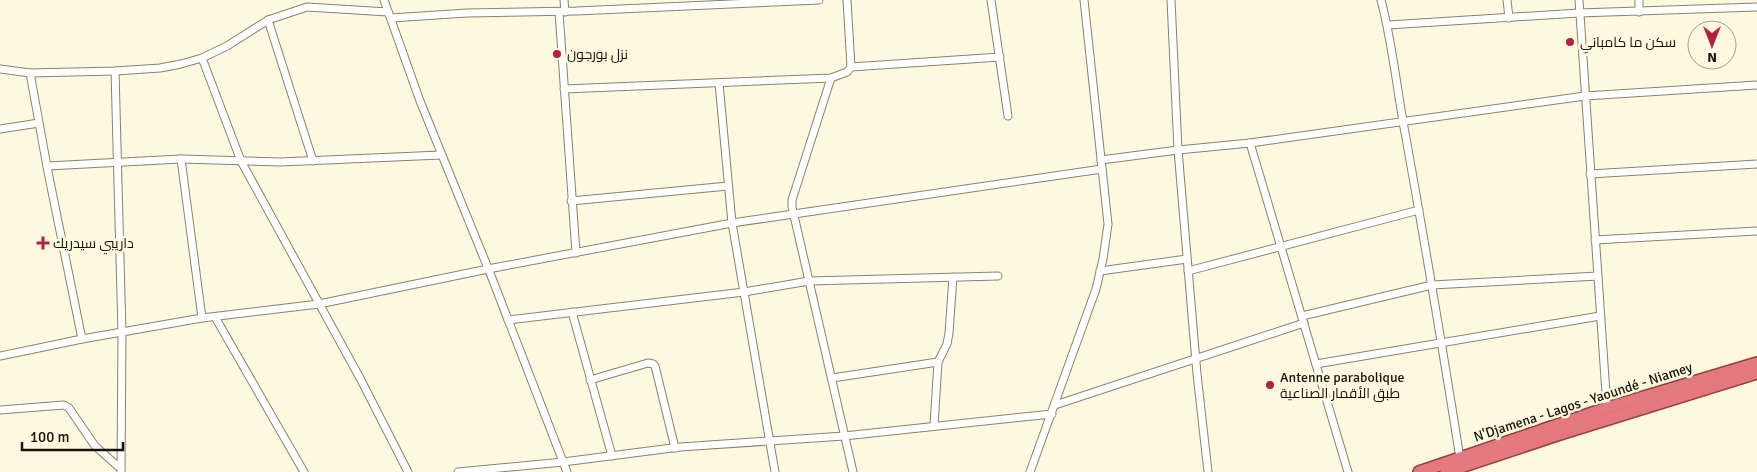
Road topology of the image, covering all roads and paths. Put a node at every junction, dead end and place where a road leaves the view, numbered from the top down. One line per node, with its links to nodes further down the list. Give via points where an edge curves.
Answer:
1 (313, 0): 13 (street)
2 (384, 0): 18 (street)
3 (564, 0): 15 (street)
4 (819, 0): 15 (street)
5 (847, 0): 24 (street)
6 (991, 0): 22 (street)
7 (1084, 0): 42 (street)
8 (1171, 0): 38 (street)
9 (1380, 0): 21 (street)
10 (1507, 0): 19 (street)
11 (1579, 0): 17 (street)
12 (1639, 0): 16 (street)
13 (306, 7): 18 (street); 20 (street)
14 (1757, 7): 16 (street)
15 (562, 12): 18 (street); 31 (street)
16 (1639, 12): 17 (street)
17 (1579, 13): 19 (street); 32 (street)
18 (389, 15): 39 (street)
19 (1509, 18): 21 (street)
20 (268, 20): 23 (street); 41 (street)
21 (1388, 25): 34 (street)
22 (1000, 57): 24 (street); 33 (street)
23 (202, 58): 26 (street, via 160,68); 43 (street)
24 (851, 67): 28 (street)
25 (0, 69): 27 (street)
26 (114, 71): 27 (street); 44 (street)
27 (30, 73): 35 (street)
28 (831, 78): 29 (street); 52 (street, via 792,200)
29 (718, 83): 31 (street); 49 (street)
30 (1757, 85): 32 (street)
31 (564, 88): 50 (street)
32 (1585, 96): 34 (street); 48 (street)
33 (1008, 116)
34 (1402, 120): 37 (street); 51 (street)
35 (39, 123): 36 (street); 46 (street)
36 (0, 129)
37 (1250, 143): 38 (street); 56 (street)
38 (1178, 150): 42 (street); 58 (street)
39 (441, 155): 41 (street); 59 (street)
40 (181, 159): 43 (street); 44 (street); 72 (street)
41 (313, 160): 43 (street)
42 (1101, 160): 47 (street)
43 (241, 161): 68 (street)
44 (117, 162): 46 (street); 75 (street)
45 (1757, 164): 48 (street)
46 (47, 166): 76 (street)
47 (1102, 169): 52 (street); 60 (street, via 1108,224)
48 (1590, 174): 55 (street)
49 (728, 186): 50 (street); 53 (street)
50 (571, 201): 57 (street)
51 (1419, 210): 56 (street); 66 (street)
52 (794, 214): 53 (street); 65 (street)
53 (732, 223): 57 (street); 67 (street)
54 (1757, 231): 55 (street)
55 (1595, 240): 63 (street)
56 (1280, 247): 61 (street); 74 (street)
57 (576, 253): 59 (street)
58 (1187, 259): 60 (street); 61 (street)
59 (488, 269): 68 (street); 73 (street)
60 (1100, 271): 87 (street)
61 (1188, 271): 79 (street)
62 (998, 276): 64 (street)
63 (1598, 276): 66 (street); 70 (street)
64 (953, 277): 65 (street); 80 (street, via 949,333)
65 (809, 281): 67 (street); 84 (street)
66 (1432, 285): 74 (street); 77 (street)
67 (744, 292): 69 (street); 93 (street)
68 (319, 304): 71 (street); 100 (street)
69 (572, 312): 73 (street); 85 (street)
70 (1600, 316): 77 (street); 88 (street)
71 (215, 317): 72 (street); 99 (street)
72 (202, 318): 75 (street)
73 (508, 320): 97 (street)
74 (1303, 320): 79 (street); 82 (street)
75 (122, 333): 76 (street); 98 (street)
76 (82, 339): 78 (street)
77 (1441, 342): 82 (street); 96 (street)
78 (0, 356)
79 (1195, 359): 87 (street); 106 (street)
80 (938, 362): 84 (street); 91 (street)
81 (1757, 362): 86 (highway, N'Djamena - Lagos - Yaoundé - Niamey)
82 (1316, 364): 107 (street)
83 (1757, 373): 86 (highway, N'Djamena - Lagos - Yaoundé - Niamey)
84 (832, 378): 92 (street)
85 (590, 380): 94 (street, via 653,364); 95 (street)
86 (1658, 398): 88 (highway, N'Djamena - Lagos - Yaoundé - Niamey); 109 (highway, N'Djamena - Lagos - Yaoundé - Niamey)
87 (1055, 405): 90 (street)
88 (1607, 408): 96 (highway, N'Djamena - Lagos - Yaoundé - Niamey)
89 (0, 410): 98 (street, via 64,405 95,446)
90 (1052, 414): 91 (street); 105 (street)
91 (934, 426): 92 (street)
92 (844, 436): 93 (street); 104 (street)
93 (770, 441): 94 (street); 103 (street)
94 (675, 448): 95 (street)
95 (612, 456): 97 (street)
96 (1460, 458): 108 (highway, N'Djamena - Lagos - Yaoundé - Niamey)
97 (563, 462): 101 (street); 102 (street)
98 (121, 470)
99 (304, 472)
100 (408, 472)
101 (458, 472)
102 (567, 472)
103 (775, 472)
104 (853, 472)
105 (1030, 472)
106 (1208, 472)
107 (1348, 472)
108 (1419, 472)
109 (1446, 472)

